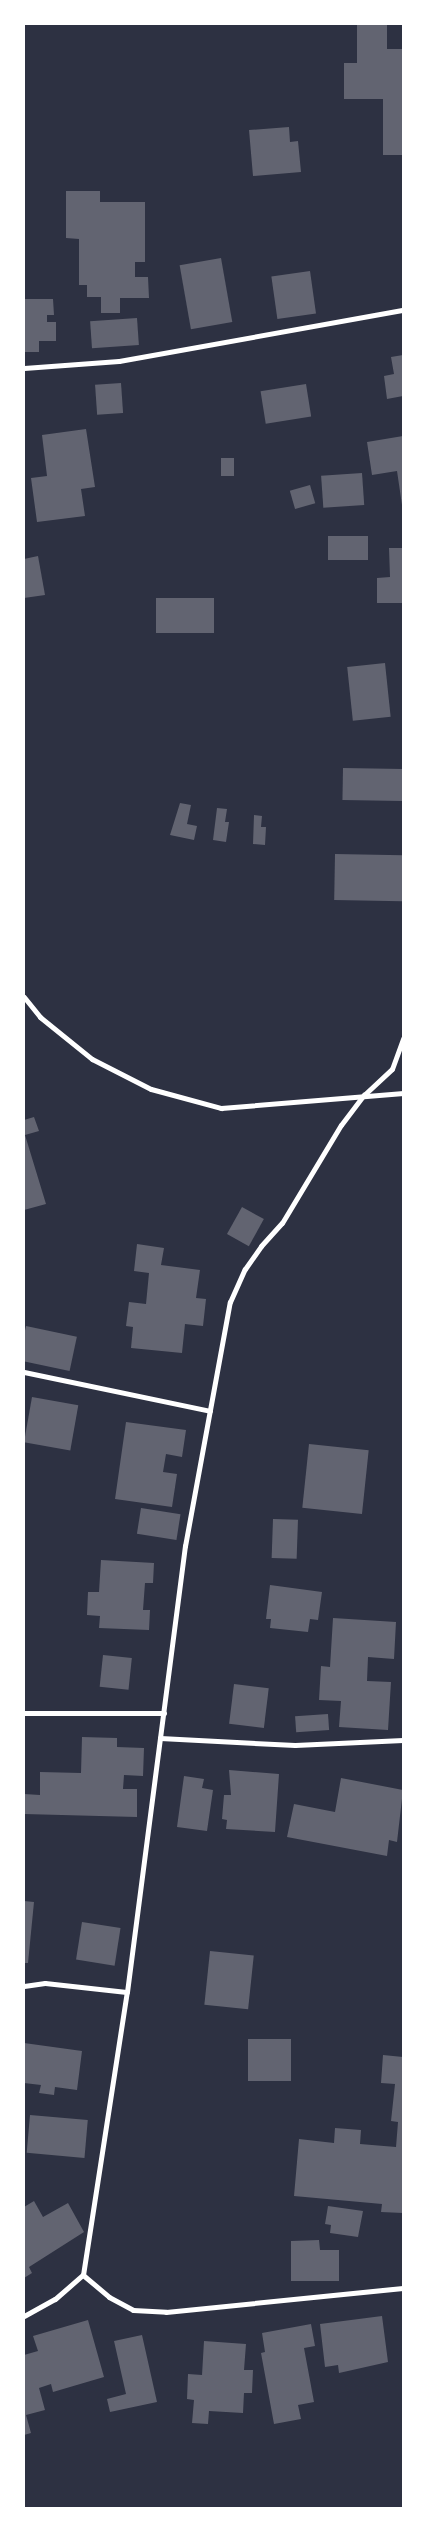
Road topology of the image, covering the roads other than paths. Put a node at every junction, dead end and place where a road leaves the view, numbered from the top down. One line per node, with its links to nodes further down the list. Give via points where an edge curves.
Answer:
1 (403, 310): 2 (street, via 119,360)
2 (24, 368)
3 (24, 997): 6 (street, via 40,1017 92,1058 151,1089 221,1108)
4 (403, 1038): 6 (street, via 392,1070)
5 (403, 1093): 6 (street)
6 (364, 1095): 8 (street, via 341,1125 282,1223 245,1270 230,1302)
7 (24, 1372): 8 (street)
8 (210, 1410): 10 (street, via 185,1546)
9 (24, 1713): 10 (street)
10 (164, 1713): 11 (street)
11 (160, 1738): 12 (street, via 295,1745); 14 (street)
12 (403, 1740)
13 (24, 1986): 14 (street, via 45,1983)
14 (127, 1992): 15 (street)
15 (82, 2275): 16 (street, via 109,2297 133,2310 166,2312); 17 (street, via 55,2300)
16 (403, 2288)
17 (24, 2316)

